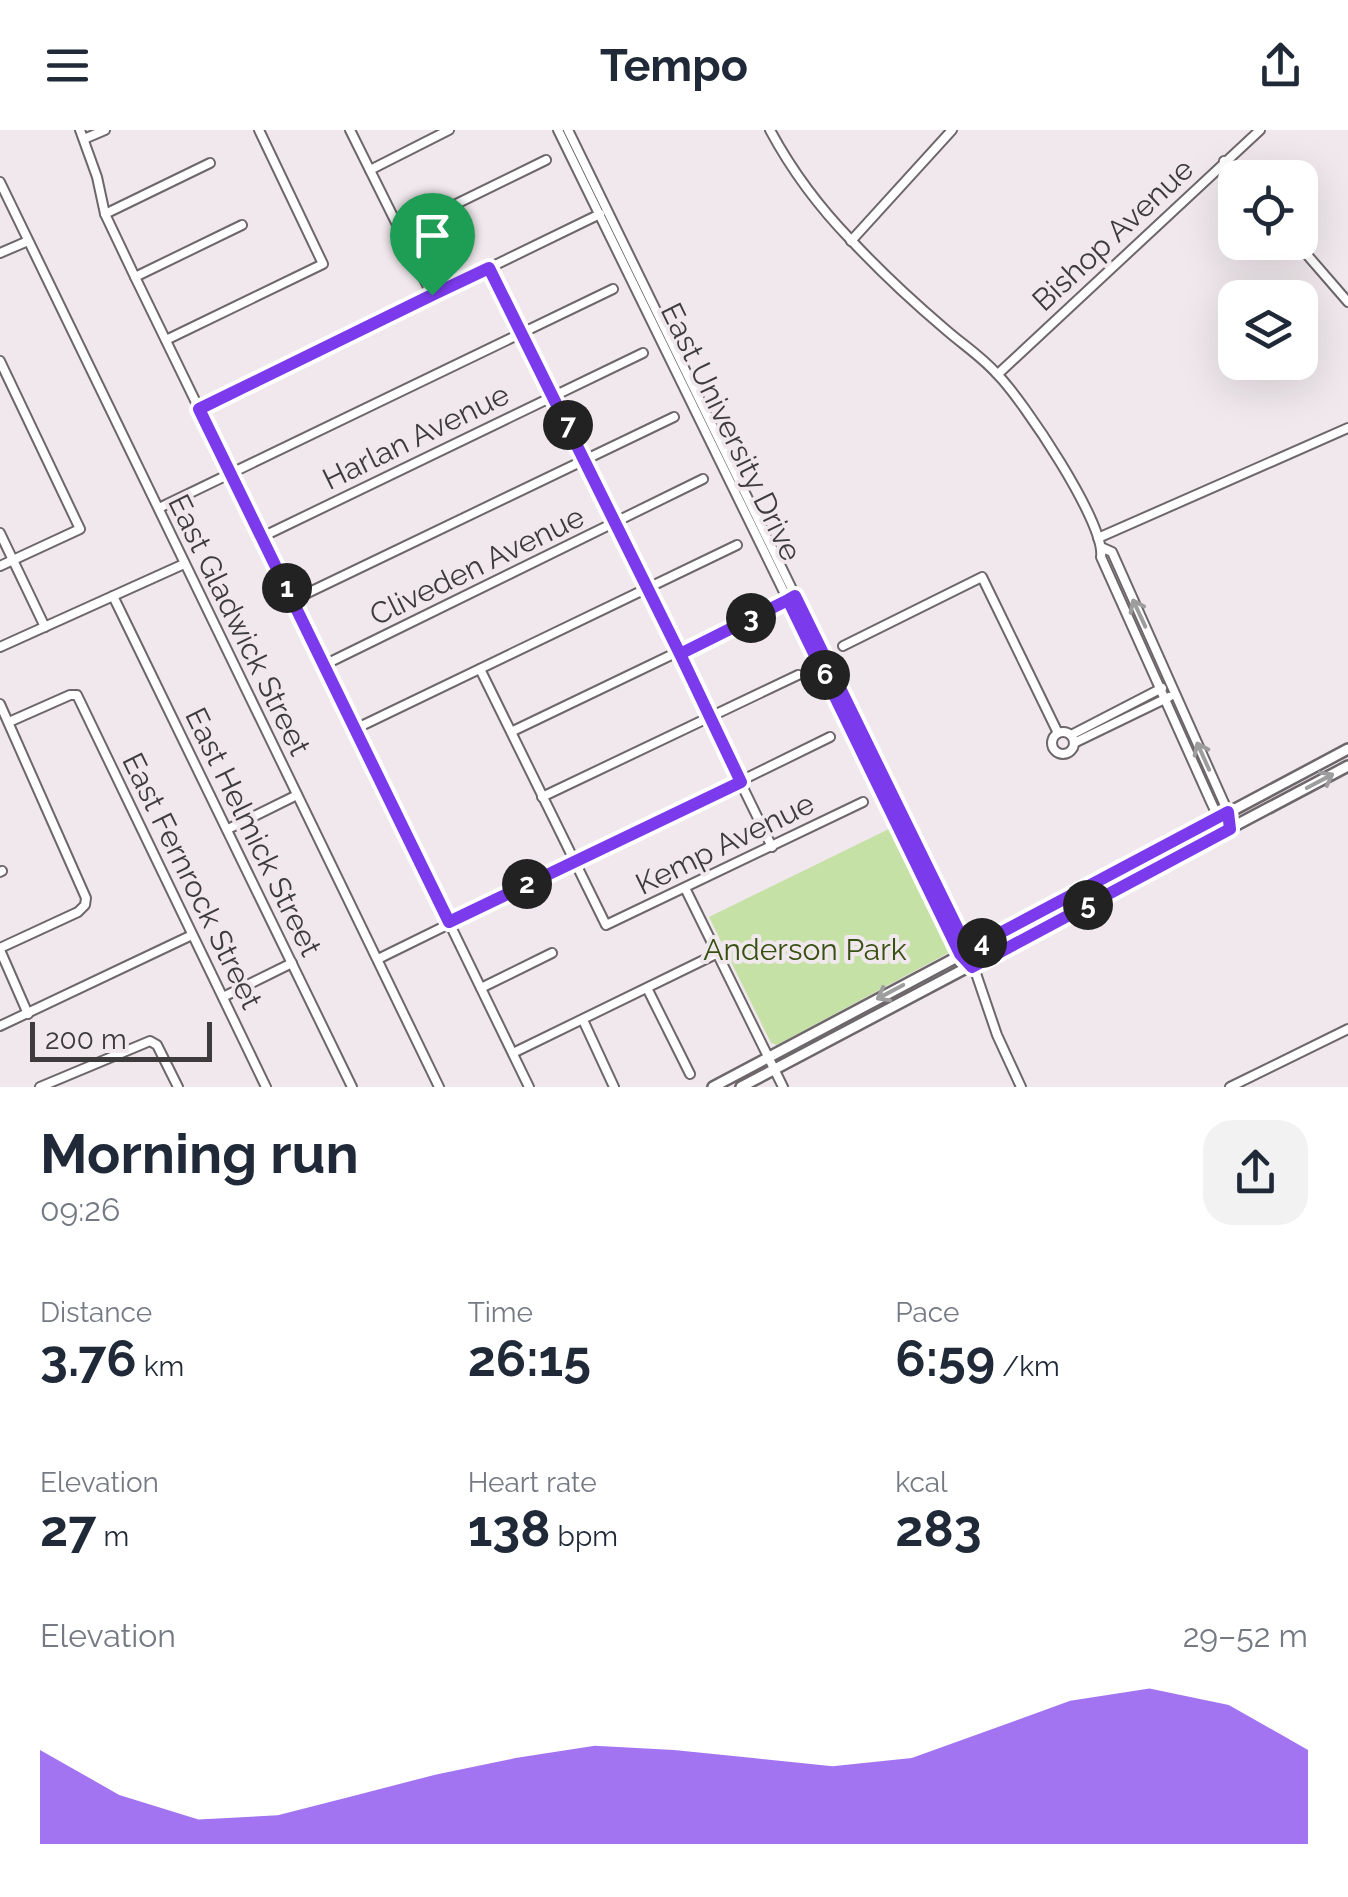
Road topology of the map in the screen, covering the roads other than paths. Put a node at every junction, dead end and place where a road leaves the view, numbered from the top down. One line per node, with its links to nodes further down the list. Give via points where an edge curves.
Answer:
1 (106, 130): 10 (street)
2 (259, 130): 31 (street, via 323,264)
3 (350, 130): 15 (street)
4 (449, 130): 15 (street)
5 (558, 130): 17 (street, East University Drive)
6 (568, 130): 17 (street, East University Drive)
7 (770, 130): 21 (street, via 798,178)
8 (952, 130): 21 (street)
9 (1260, 130): 12 (street, Bishop Avenue)
10 (82, 135): 18 (street)
11 (546, 160): 20 (street)
12 (1225, 160)
13 (210, 163): 18 (street)
14 (1218, 167): 34 (street, Bishop Avenue)
15 (370, 170): 20 (street)
16 (0, 182): 22 (street, East Gladwick Street)
17 (603, 213): 25 (street); 54 (street, East University Drive)
18 (105, 214): 26 (street)
19 (242, 225): 26 (street)
20 (401, 231): 28 (street)
21 (851, 240): 34 (street)
22 (28, 241): 23 (street); 42 (street, East Gladwick Street)
23 (0, 254)
24 (1312, 260): 29 (street)
25 (489, 268): 28 (street); 30 (street)
26 (134, 277): 31 (street)
27 (613, 289): 30 (street)
28 (432, 295): 36 (street)
29 (1348, 302)
30 (521, 333): 35 (street); 40 (street)
31 (166, 340): 36 (street)
32 (644, 353): 35 (street, Harlan Avenue)
33 (0, 361): 49 (street, via 80,530)
34 (998, 374): 46 (street, via 1040,430)
35 (554, 395): 39 (street); 45 (street, Harlan Avenue)
36 (199, 409): 40 (street)
37 (674, 418): 39 (street)
38 (1348, 428): 46 (street)
39 (585, 460): 43 (street); 55 (street)
40 (231, 475): 42 (street); 45 (street)
41 (704, 480): 43 (street, Cliveden Avenue)
42 (159, 508): 50 (street, East Gladwick Street)
43 (617, 524): 52 (street); 60 (street, Cliveden Avenue)
44 (0, 533): 49 (street)
45 (262, 538): 55 (street)
46 (1098, 538): 48 (street)
47 (737, 545): 52 (street)
48 (1102, 548): 63 (street, one-way to 48, via 1112,552); 64 (street)
49 (13, 560): 51 (street); 56 (street)
50 (184, 564): 53 (street); 78 (street, East Gladwick Street)
51 (0, 566)
52 (648, 588): 59 (street); 61 (street)
53 (113, 596): 56 (street); 83 (street, East Helmick Street)
54 (792, 598): 59 (street); 91 (street, East University Drive)
55 (293, 600): 60 (street)
56 (45, 627): 58 (street)
57 (842, 646): 72 (street, via 982,577)
58 (0, 648)
59 (680, 654): 68 (street); 71 (street)
60 (324, 665): 70 (street)
61 (480, 669): 70 (street); 71 (street)
62 (798, 674): 68 (street)
63 (1171, 684): 64 (street); 65 (street)
64 (1160, 689): 66 (street); 74 (street)
65 (1176, 694): 66 (street); 81 (street, one-way to 65)
66 (1165, 700): 74 (street); 82 (street)
67 (0, 704): 69 (street)
68 (710, 716): 77 (street); 79 (street)
69 (8, 722): 89 (street, East Fernrock Street, via 77,695); 90 (street, via 86,902)
70 (355, 730): 88 (street)
71 (513, 732): 79 (street)
72 (1058, 733): 74 (street); 74 (street, via 1055,751 1068,753)
73 (830, 737): 77 (street)
74 (1072, 739)
75 (1348, 748): 81 (main road)
76 (1348, 766): 84 (main road, one-way to 76)
77 (741, 782): 85 (street); 86 (street)
78 (296, 796): 83 (street); 94 (street, East Gladwick Street)
79 (542, 796): 86 (street)
80 (863, 802): 85 (street, Kemp Avenue)
81 (1228, 812): 82 (main road); 84 (street)
82 (1218, 817): 84 (street); 91 (main road)
83 (228, 829): 95 (street, East Helmick Street)
84 (1230, 829): 96 (main road)
85 (772, 847): 87 (street, Kemp Avenue)
86 (575, 861): 87 (street, Kemp Avenue, via 606,925); 88 (street)
87 (686, 890): 93 (street)
88 (449, 922): 94 (street); 97 (street)
89 (192, 935): 99 (street, East Fernrock Street); 100 (street)
90 (0, 949): 100 (street)
91 (964, 952): 96 (street, East University Drive); 105 (main road, one-way to 105)
92 (552, 953): 97 (street)
93 (716, 954): 98 (street); 105 (street)
94 (378, 959): 112 (street, East Gladwick Street)
95 (292, 963): 99 (street); 111 (street, East Helmick Street)
96 (972, 967): 106 (main road); 118 (street, East University Drive)
97 (481, 988): 104 (street)
98 (647, 988): 101 (street); 107 (street)
99 (222, 997): 110 (street, East Fernrock Street)
100 (28, 1014): 102 (street)
101 (583, 1020): 104 (street); 114 (street)
102 (0, 1026)
103 (1348, 1029): 119 (street)
104 (513, 1053): 113 (street)
105 (768, 1057): 106 (street); 115 (main road)
106 (774, 1070): 116 (main road); 117 (street)
107 (690, 1074)
108 (40, 1087): 109 (street, via 150,1041)
109 (178, 1087)
110 (266, 1087)
111 (352, 1087)
112 (439, 1087)
113 (530, 1087)
114 (614, 1087)
115 (713, 1087)
116 (741, 1087)
117 (783, 1087)
118 (1021, 1087)
119 (1230, 1087)

